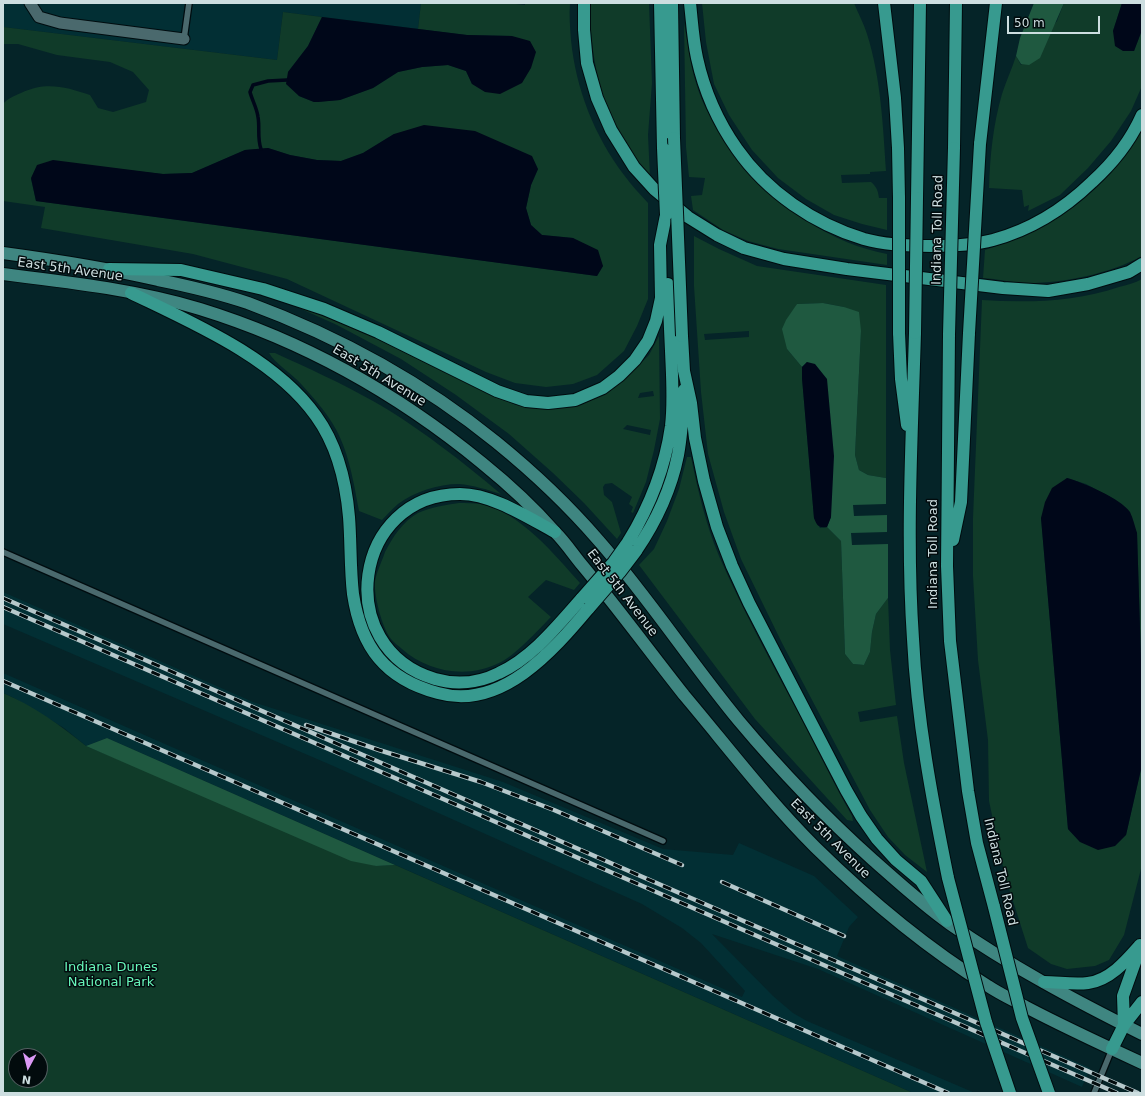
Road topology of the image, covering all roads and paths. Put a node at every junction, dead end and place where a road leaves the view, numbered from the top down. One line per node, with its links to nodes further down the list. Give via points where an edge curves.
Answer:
1 (30, 3): 11 (street, via 40,17 60,23)
2 (189, 3): 11 (lane)
3 (584, 3): 15 (highway, via 587,63 597,98 611,130 634,167 654,189 688,217 716,235 744,248 784,259 1003,288 1048,291 1088,284 1128,272)
4 (660, 3): 13 (highway, bridge)
5 (672, 3): 19 (highway, bridge)
6 (690, 3): 12 (highway, via 697,57 708,94 738,149 778,192 809,215 865,239 892,244 948,246 992,240 1023,229 1052,214 1106,170)
7 (884, 3): 21 (highway, bridge, via 898,148 901,379)
8 (920, 3): 21 (highway, Indiana Toll Road, bridge)
9 (956, 3): 25 (highway, Indiana Toll Road, bridge)
10 (996, 3): 25 (highway, bridge, via 977,179 961,502)
11 (184, 39)
12 (1142, 115)
13 (666, 215): 16 (highway, via 660,245 661,298 648,341 635,360 603,388 575,400 548,403 526,401 497,391 378,332 324,309 263,289 181,270); 19 (highway)
14 (3, 253): 16 (main road, East 5th Avenue)
15 (1142, 264)
16 (110, 269): 28 (main road, East 5th Avenue, via 245,302 306,326 356,350 412,382 498,443 535,476 599,541 739,720 790,778 844,834 898,883)
17 (3, 274): 18 (main road, East 5th Avenue)
18 (131, 293): 22 (main road, East 5th Avenue, via 198,308 253,327 347,370 400,402 483,464); 26 (highway, via 212,332 248,354 296,393 316,416 334,447 344,481 349,516 353,594 363,633 373,653 386,667 407,682 423,690 465,696 505,685 521,676 541,659)
19 (676, 337): 20 (highway); 23 (highway, via 671,426 666,454 650,504)
20 (684, 370): 23 (highway, via 683,414 678,456 658,512 645,538); 28 (highway, via 704,482 732,566 860,816 896,860 921,881)
21 (911, 461): 36 (highway, Indiana Toll Road, bridge, via 909,560 913,640 920,716 932,799 948,878 986,1022)
22 (555, 532): 26 (highway, via 484,498 461,494 419,503 399,516 383,534 374,553 366,594 375,628 396,658 411,669 445,682 482,680 514,665); 34 (main road, East 5th Avenue, via 767,795 814,846 867,895 937,952 990,988)
23 (632, 547): 26 (highway, bridge, via 613,563)
24 (3, 552): 27 (lane)
25 (947, 566): 37 (highway, Indiana Toll Road, bridge, via 950,641 968,791 978,844 1022,1018)
26 (585, 603)
27 (663, 841)
28 (947, 921): 30 (main road, East 5th Avenue, via 979,944)
29 (1141, 943): 30 (highway, via 1123,965 1102,979 1088,983); 32 (highway, via 1123,996)
30 (1044, 982): 32 (main road, East 5th Avenue)
31 (1142, 1002): 32 (highway)
32 (1124, 1025): 33 (main road, East 5th Avenue); 34 (highway)
33 (1142, 1034)
34 (1112, 1049): 35 (main road, East 5th Avenue); 38 (lane)
35 (1142, 1063)
36 (1010, 1093)
37 (1049, 1093)
38 (1094, 1093)

